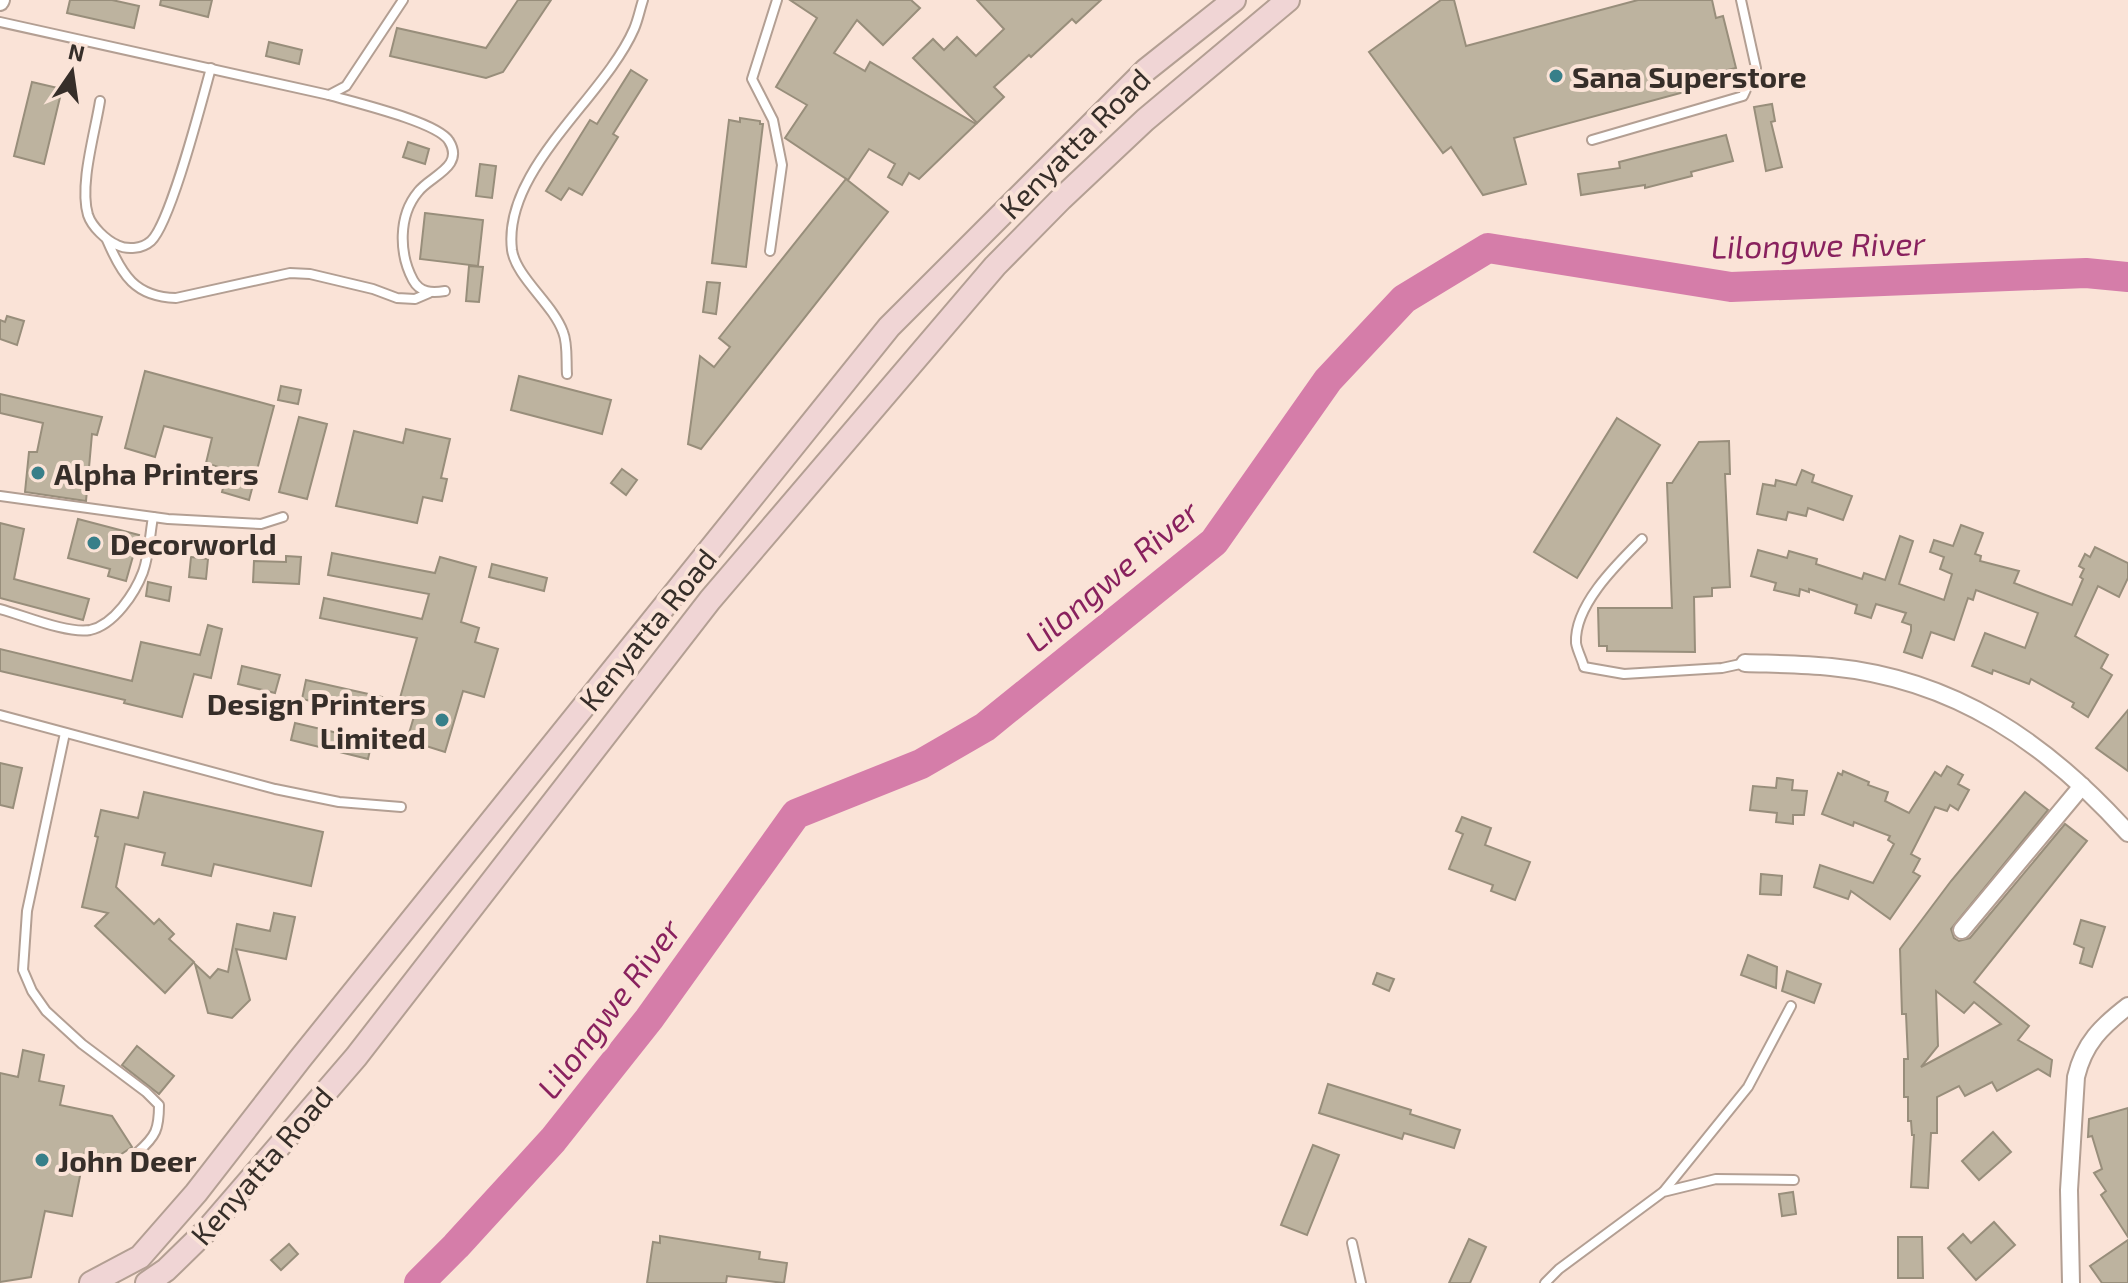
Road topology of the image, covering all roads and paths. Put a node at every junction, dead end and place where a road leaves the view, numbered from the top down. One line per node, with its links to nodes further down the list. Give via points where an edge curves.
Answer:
1 (403, 0): 9 (lane, via 346,86)
2 (643, 0): 16 (lane, via 634,30 533,171 513,225 516,264 564,333)
3 (777, 0): 13 (lane, via 752,79 773,120 782,165)
4 (1234, 0): 35 (main road, Kenyatta Road, via 1146,70 889,327 189,1203 140,1257)
5 (1288, 0): 36 (main road, Kenyatta Road, via 1145,120 995,266 710,600 356,1057 207,1230)
6 (1741, 0): 11 (lane, via 1756,68 1743,96)
7 (0, 22): 8 (lane)
8 (211, 68): 9 (lane); 12 (lane, via 162,223 151,241 136,248)
9 (329, 95): 15 (lane, via 413,121 448,138 454,151 450,166 416,194 403,230 407,267 415,285)
10 (100, 101): 12 (lane, via 85,191 88,218)
11 (1592, 140)
12 (107, 240): 15 (lane, via 118,266 140,291 159,298 290,273 397,298)
13 (770, 251)
14 (445, 291): 15 (lane)
15 (429, 293)
16 (567, 374)
17 (0, 496): 18 (lane)
18 (153, 517): 19 (lane, via 261,524); 21 (lane, via 143,571 108,621 91,630 72,629)
19 (283, 517)
20 (1642, 539): 22 (lane, via 1582,610 1576,643 1584,667 1624,674)
21 (0, 609)
22 (1745, 663): 25 (street, via 1857,671 1939,692 2009,727)
23 (0, 715): 24 (lane)
24 (65, 733): 26 (lane, via 275,789); 31 (lane, via 27,911 23,970 46,1011 159,1105 159,1126)
25 (2082, 786): 27 (street); 28 (street)
26 (401, 807)
27 (2128, 833)
28 (1962, 930)
29 (1791, 1006): 33 (lane, via 1748,1087)
30 (2128, 1006): 39 (street, via 2093,1036 2079,1062 2069,1190)
31 (138, 1152)
32 (1794, 1180): 33 (lane, via 1716,1179)
33 (1663, 1192): 38 (lane)
34 (1352, 1243): 37 (lane)
35 (91, 1283)
36 (147, 1283)
37 (1361, 1283)
38 (1545, 1283)
39 (2071, 1283)

